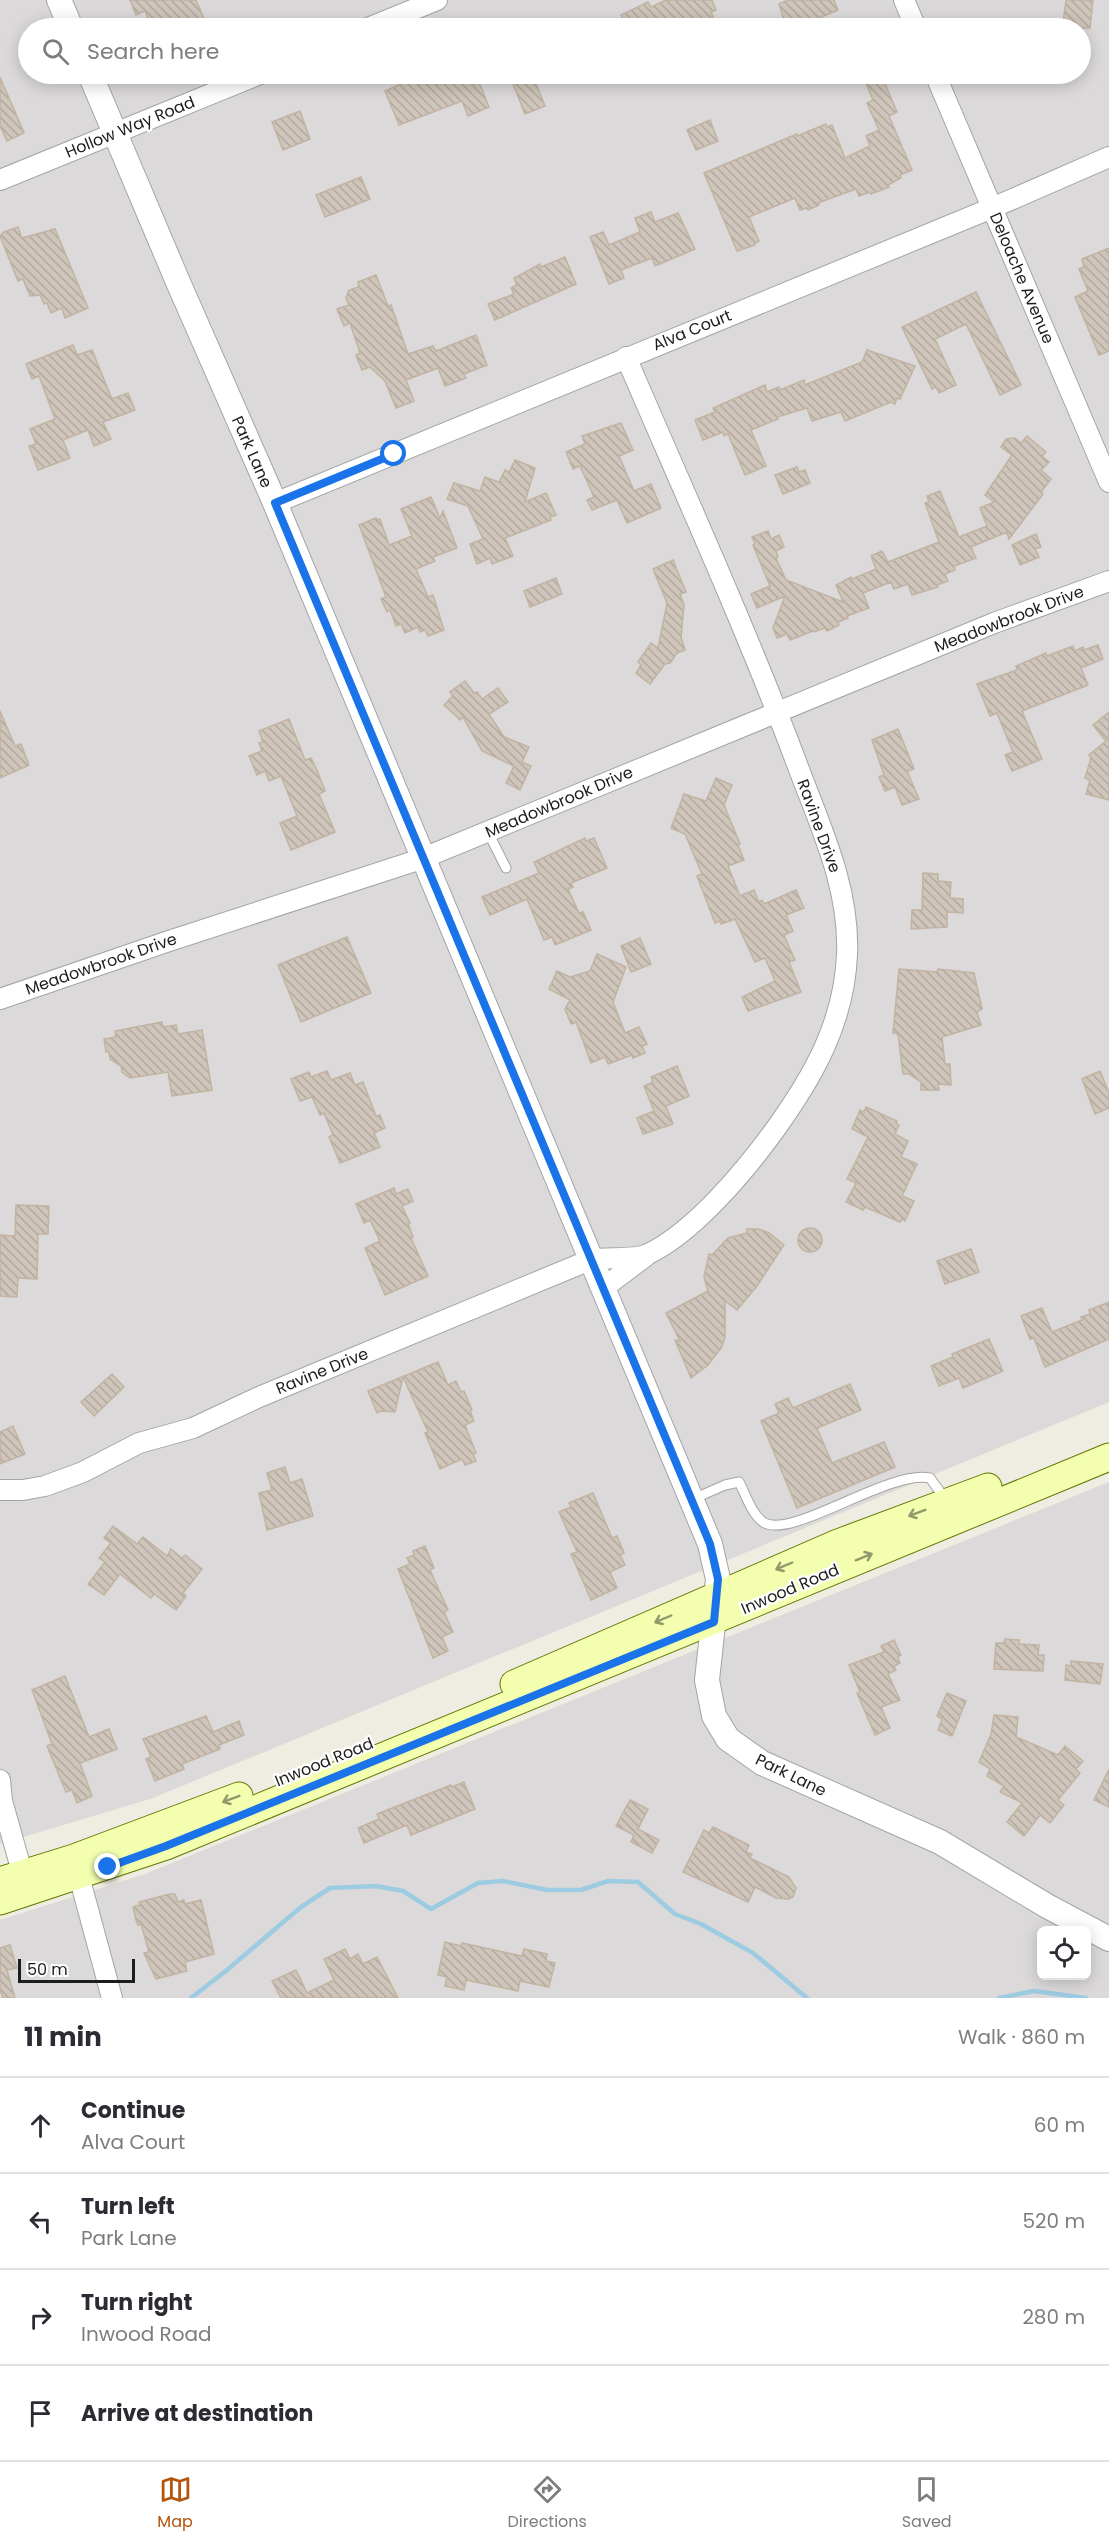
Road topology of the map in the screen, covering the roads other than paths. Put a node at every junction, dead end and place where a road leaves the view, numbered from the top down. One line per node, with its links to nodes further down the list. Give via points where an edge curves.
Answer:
1 (59, 0): 4 (street)
2 (437, 0): 5 (street)
3 (903, 0): 6 (street)
4 (67, 18)
5 (393, 18)
6 (911, 18)
7 (94, 84): 10 (street, Park Lane)
8 (235, 84): 10 (street, Hollow Way Road)
9 (939, 84): 13 (street, Deloache Avenue)
10 (115, 133): 12 (street, Hollow Way Road); 16 (street, Park Lane)
11 (1109, 157): 13 (street, Alva Court)
12 (0, 180)
13 (992, 208): 14 (street, Alva Court); 15 (street, Deloache Avenue)
14 (626, 357): 16 (street, Alva Court); 18 (street, Ravine Drive)
15 (1109, 482)
16 (275, 503): 20 (street, Park Lane)
17 (1109, 581): 18 (street, Meadowbrook Drive, via 994,622)
18 (777, 711): 19 (street, Meadowbrook Drive); 23 (street, Ravine Drive, via 844,896 847,957 839,1008 827,1044 805,1088 766,1142 723,1194 682,1231)
19 (488, 832): 20 (street, Meadowbrook Drive); 21 (lane)
20 (422, 859): 22 (street, Meadowbrook Drive); 24 (street, Park Lane)
21 (506, 868)
22 (0, 999)
23 (646, 1256): 24 (street, Ravine Drive); 25 (street, Ravine Drive)
24 (590, 1260): 25 (street, Park Lane); 28 (street, Ravine Drive, via 193,1428 139,1443 83,1472 45,1486)
25 (602, 1289): 29 (street, Park Lane)
26 (1109, 1439): 30 (main road, Inwood Road)
27 (1109, 1457): 30 (main road, Inwood Road)
28 (0, 1490)
29 (691, 1500): 30 (lane, via 739,1482 754,1514 774,1527 903,1479 922,1476); 31 (street, Park Lane, via 715,1562)
30 (962, 1503): 31 (main road, Inwood Road)
31 (715, 1609): 33 (main road, Inwood Road, via 298,1782); 36 (street, Park Lane, via 707,1680 720,1728 733,1743 762,1763 940,1842)
32 (0, 1780): 34 (street)
33 (76, 1867): 34 (main road, Inwood Road); 37 (street)
34 (17, 1882): 35 (main road, Inwood Road)
35 (0, 1901)
36 (1109, 1939)
37 (112, 1998)

